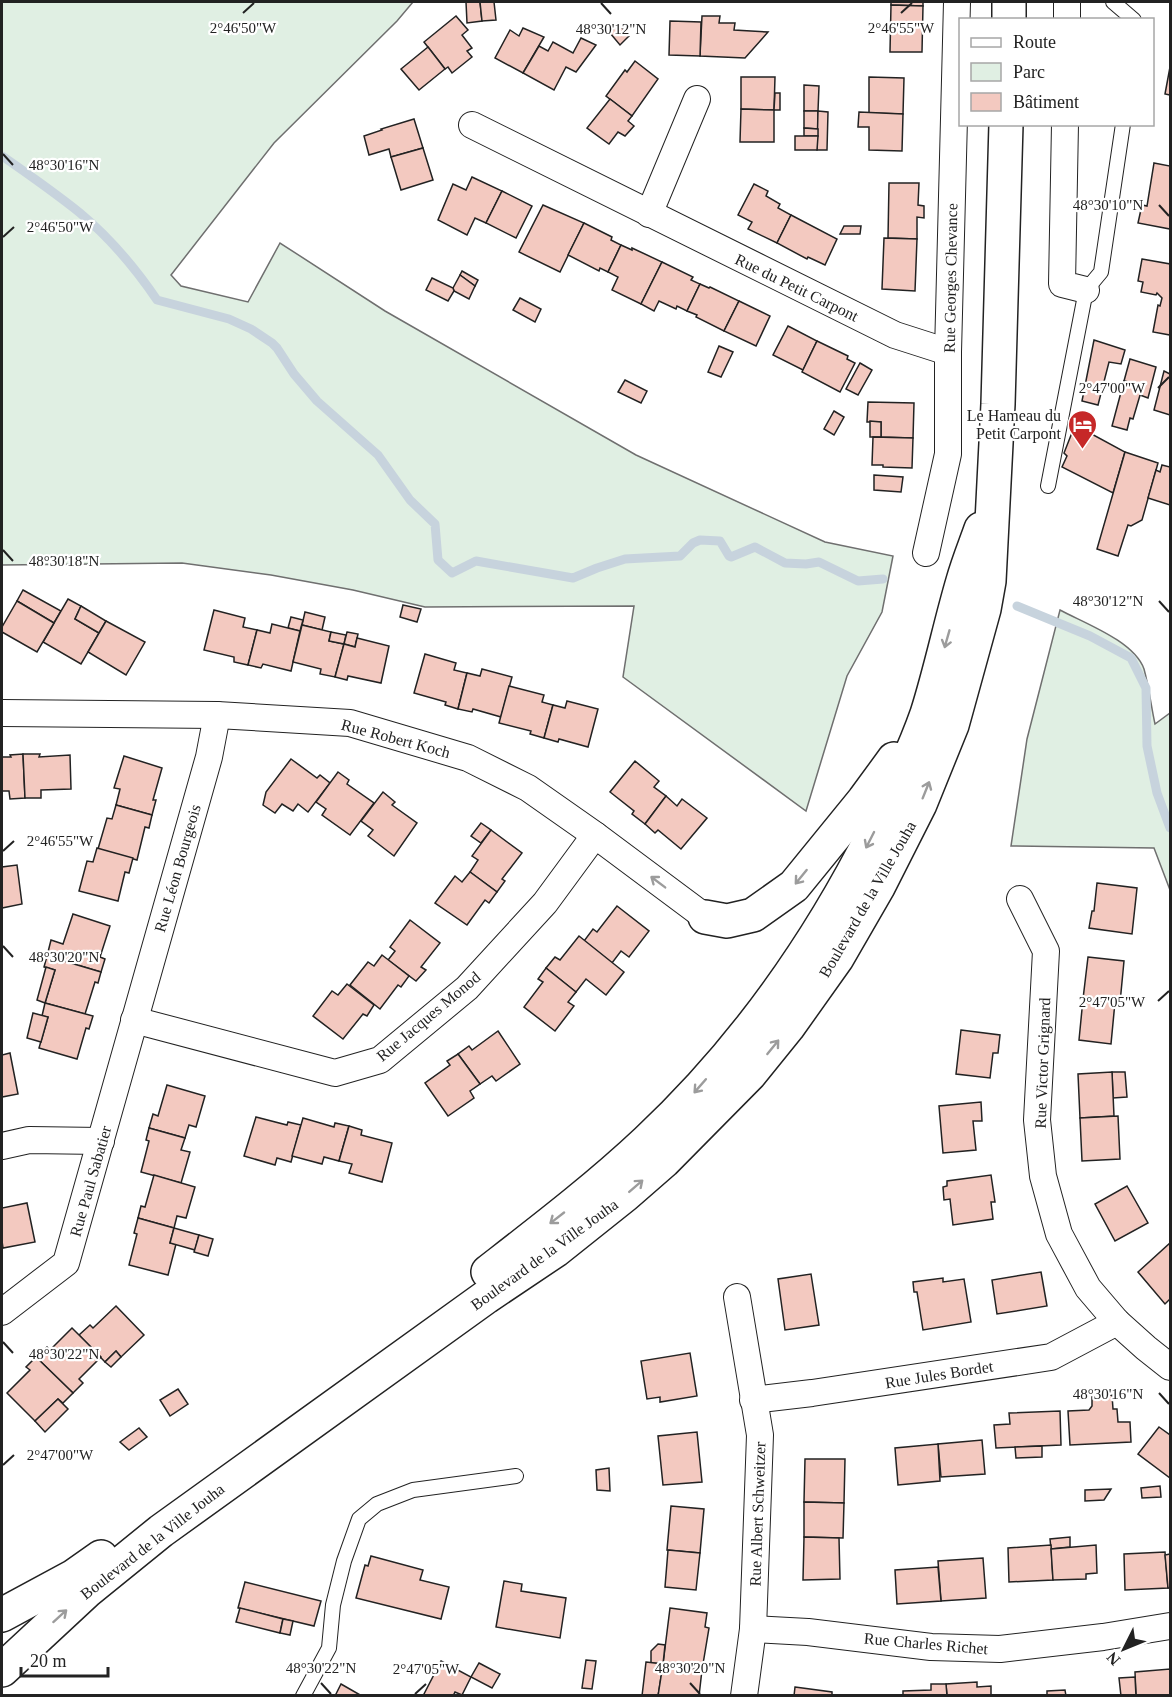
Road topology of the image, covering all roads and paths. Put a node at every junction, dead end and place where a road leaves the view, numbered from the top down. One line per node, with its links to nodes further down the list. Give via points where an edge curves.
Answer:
1 (957, 2): 15 (street, Rue Georges Chevance)
2 (1009, 2): 5 (main road)
3 (1067, 2): 6 (street)
4 (1113, 2): 7 (lane)
5 (1009, 18)
6 (1067, 18)
7 (1132, 18)
8 (696, 99): 13 (street)
9 (472, 125): 13 (street, Rue du Petit Carpont)
10 (1006, 126): 18 (main road, via 994,491)
11 (1065, 126): 14 (street, via 1062,284)
12 (1123, 126): 14 (lane, via 1101,272)
13 (649, 214): 15 (street, Rue du Petit Carpont, via 895,335)
14 (1086, 290): 16 (lane)
15 (948, 352): 17 (street, Rue Georges Chevance, via 948,454)
16 (1048, 486)
17 (926, 553)
18 (976, 582): 20 (main road, Boulevard de la Ville Jouha, one-way to 20); 37 (main road, Boulevard de la Ville Jouha, one-way to 18, via 87,1591 161,1531 556,1250 626,1195 750,1074 837,958 920,804 952,725 984,609)
19 (2, 713): 21 (street, Rue Robert Koch)
20 (927, 714): 24 (main road, one-way to 24, via 794,886 753,915 727,921); 34 (main road, Boulevard de la Ville Jouha, one-way to 34, via 856,870 818,934 735,1046 647,1141 476,1281 153,1520 74,1576)
21 (217, 715): 22 (street, Rue Robert Koch, via 350,723 468,758 528,788); 25 (street, Rue Léon Bourgeois, via 209,757)
22 (595, 835): 24 (street, Rue Robert Koch, one-way to 22); 25 (street, Rue Jacques Monod, via 544,903 467,988 380,1060 336,1073)
23 (1020, 899): 30 (street, Rue Victor Grignard, via 1046,951 1037,1120 1043,1176 1059,1234 1088,1288)
24 (705, 917)
25 (135, 1020): 26 (street, Rue Paul Sabatier)
26 (101, 1141): 27 (street, via 29,1140); 29 (street, Rue Paul Sabatier, via 66,1263)
27 (2, 1146)
28 (737, 1298): 32 (street, Rue Albert Schweitzer)
29 (2, 1312)
30 (1117, 1322): 31 (street, Rue Victor Grignard); 32 (street, Rue Jules Bordet, via 1051,1357)
31 (1170, 1367)
32 (753, 1400): 36 (street, Rue Albert Schweitzer, via 760,1435)
33 (516, 1476): 38 (lane, via 413,1490 377,1504 360,1519 333,1605 330,1648)
34 (2, 1616)
35 (1170, 1626): 36 (street, Rue Charles Richet, via 1000,1649 931,1647)
36 (753, 1629): 39 (street, Rue Albert Schweitzer)
37 (2, 1670)
38 (303, 1695)
39 (744, 1695)

